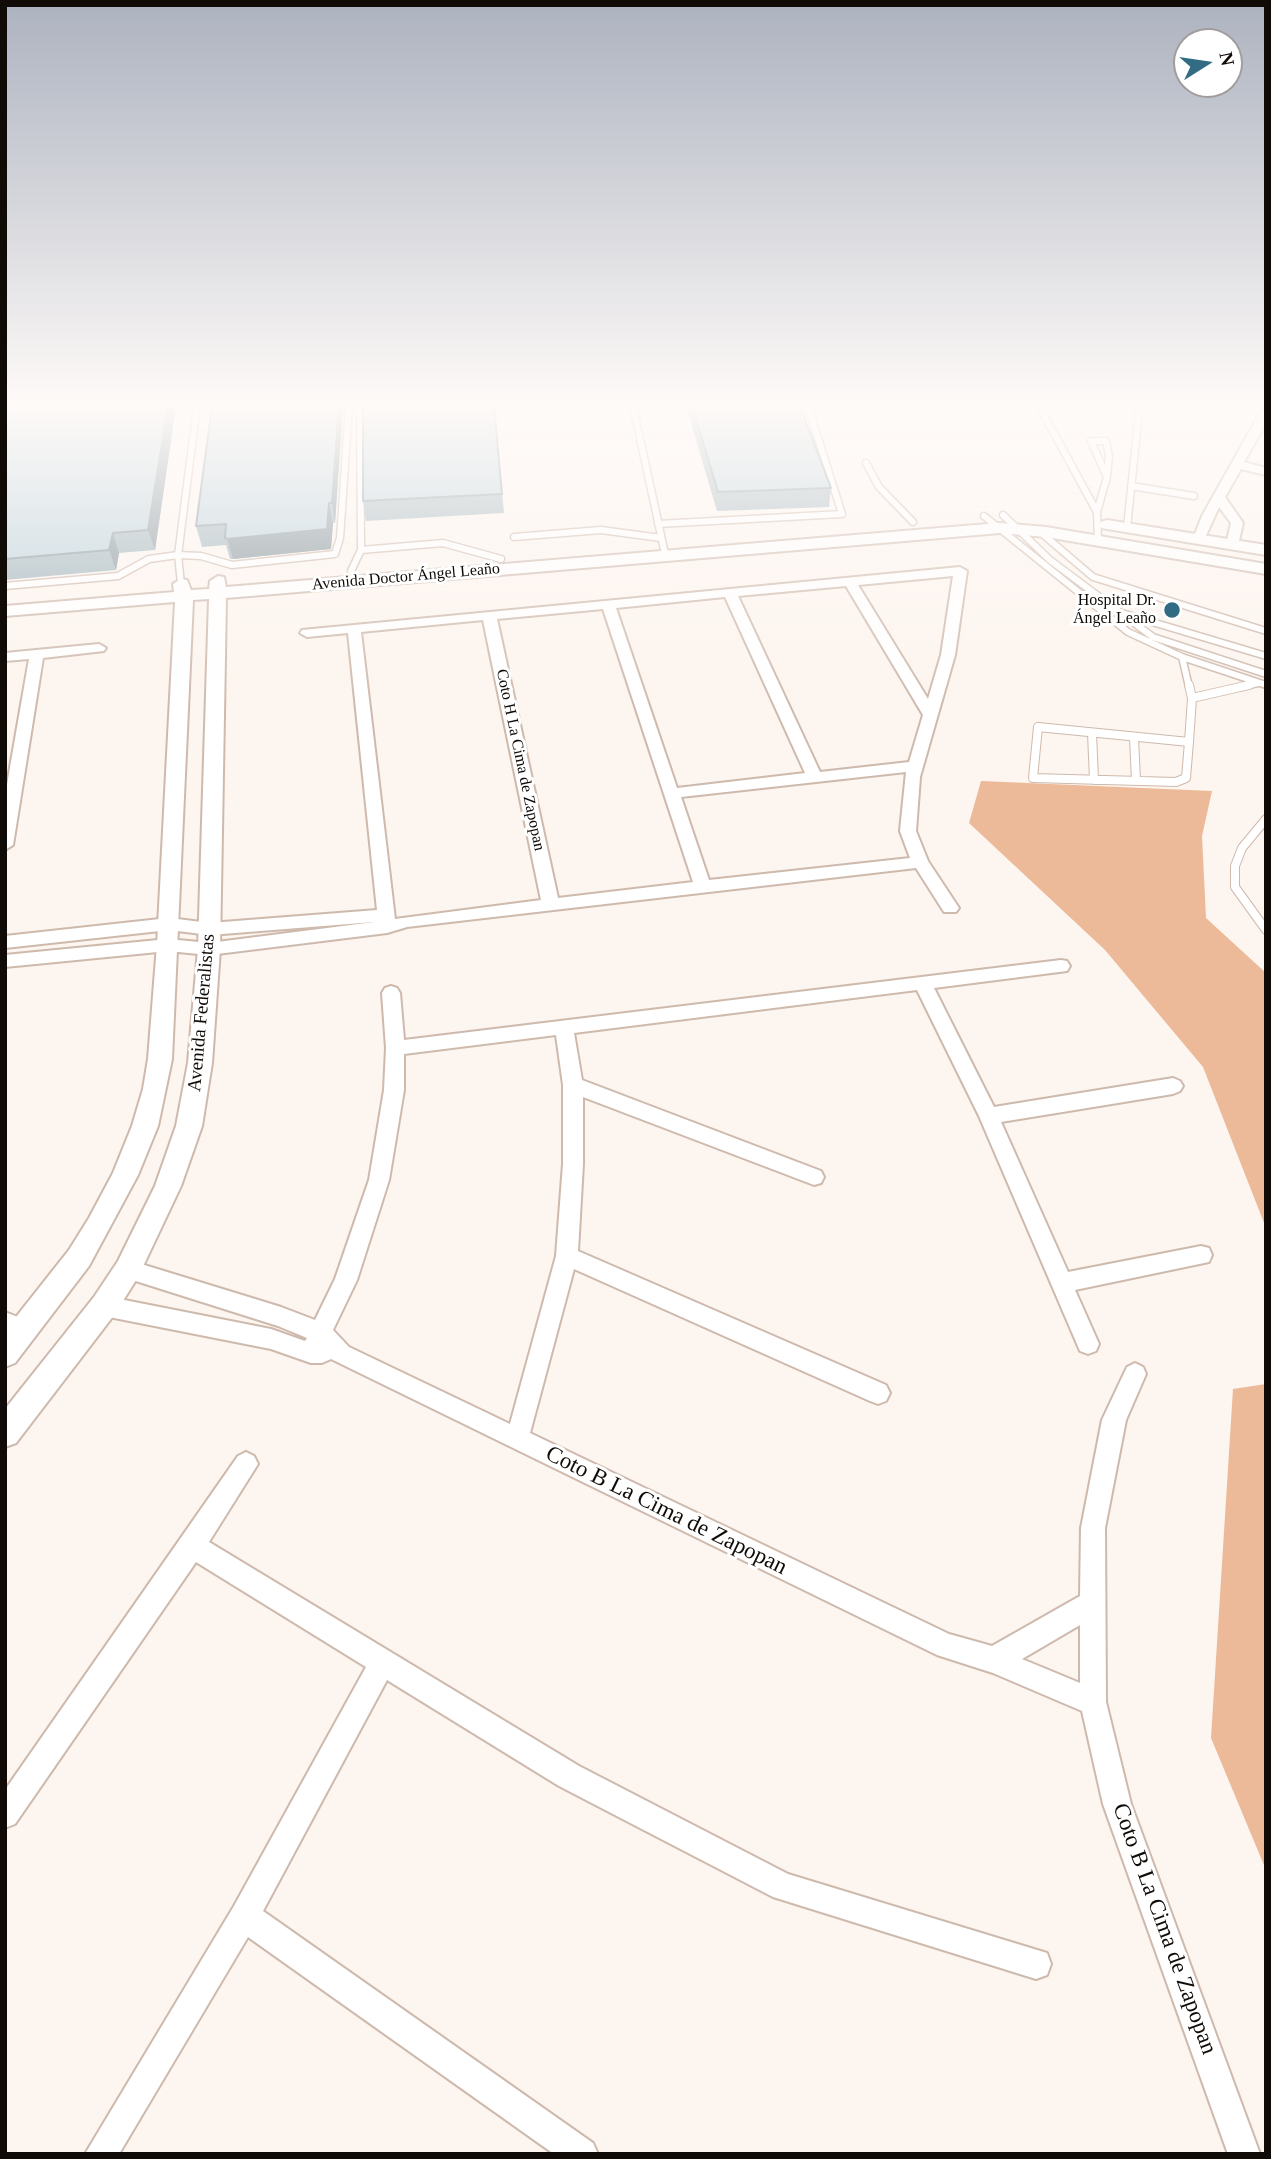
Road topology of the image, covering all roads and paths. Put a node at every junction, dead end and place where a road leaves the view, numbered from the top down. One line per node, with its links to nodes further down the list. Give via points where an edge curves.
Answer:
1 (184, 507): 25 (lane)
2 (342, 507): 25 (lane, via 335,554 326,557 232,565)
3 (361, 507): 23 (lane)
4 (654, 507): 14 (lane)
5 (840, 507): 14 (lane, via 842,514)
6 (898, 507): 13 (lane)
7 (1091, 507): 15 (lane)
8 (1099, 507): 15 (lane)
9 (1129, 507): 16 (lane)
10 (1215, 507): 20 (street)
11 (1225, 507): 21 (street, via 1237,523)
12 (1001, 521): 13 (street, Avenida Doctor Ángel Leaño, via 984,516); 15 (street, Avenida Doctor Ángel Leaño, via 1040,515); 17 (street, Avenida Doctor Ángel Leaño); 22 (street, Avenida Doctor Ángel Leaño); 48 (lane, via 1128,632)
13 (913, 522): 22 (street, Avenida Doctor Ángel Leaño)
14 (658, 524): 22 (lane)
15 (1097, 526): 16 (street, Avenida Doctor Ángel Leaño); 18 (street, Avenida Doctor Ángel Leaño); 27 (street, Avenida Doctor Ángel Leaño)
16 (1127, 528): 20 (street, Avenida Doctor Ángel Leaño)
17 (1018, 530): 18 (street, Avenida Doctor Ángel Leaño); 31 (lane)
18 (1039, 531): 29 (lane)
19 (514, 537): 22 (lane, via 601,530)
20 (1199, 539): 21 (street, Avenida Doctor Ángel Leaño)
21 (1232, 545): 24 (street, Avenida Doctor Ángel Leaño)
22 (663, 546): 26 (street, Avenida Doctor Ángel Leaño); 33 (street, Avenida Doctor Ángel Leaño)
23 (361, 550): 26 (lane, via 443,543); 28 (lane)
24 (1266, 550)
25 (178, 555): 32 (lane, via 149,559 118,576); 34 (lane)
26 (501, 559): 28 (street, Avenida Doctor Ángel Leaño)
27 (1266, 569)
28 (351, 571): 33 (street, Avenida Doctor Ángel Leaño)
29 (1093, 577): 31 (lane); 42 (lane)
30 (850, 582): 35 (street); 52 (street); 52 (street, via 960,571 948,655)
31 (1080, 584): 39 (lane)
32 (5, 586)
33 (218, 587): 34 (street, Avenida Doctor Ángel Leaño); 71 (street, Avenida Federalistas)
34 (182, 590): 36 (street, Avenida Doctor Ángel Leaño); 38 (street, Avenida Doctor Ángel Leaño); 70 (street, Avenida Federalistas)
35 (730, 593): 37 (street); 57 (street)
36 (5, 599)
37 (608, 605): 40 (street); 60 (street)
38 (5, 611)
39 (1115, 611): 46 (lane); 49 (lane, via 1153,637)
40 (489, 615): 41 (street); 65 (street, Coto H La Cima de Zapopan)
41 (354, 629): 43 (street); 67 (street)
42 (1266, 631)
43 (307, 633)
44 (99, 648): 45 (street)
45 (37, 654): 47 (street); 62 (street)
46 (1266, 656)
47 (5, 657)
48 (1182, 657): 50 (lane); 51 (lane)
49 (1266, 674)
50 (1262, 684): 51 (lane)
51 (1192, 698): 55 (lane)
52 (930, 715): 56 (street)
53 (1093, 733): 54 (lane); 58 (lane); 58 (lane, via 1038,727 1033,778)
54 (1133, 737): 55 (lane); 59 (lane)
55 (1189, 742): 59 (lane, via 1186,778)
56 (915, 766): 57 (street); 63 (street, via 908,831)
57 (815, 778): 60 (street)
58 (1094, 780): 59 (lane)
59 (1136, 781)
60 (673, 793): 64 (street)
61 (1266, 819): 68 (lane, via 1242,848 1234,866 1235,887)
62 (5, 845)
63 (920, 862): 64 (street); 66 (street)
64 (703, 887): 65 (street)
65 (551, 906): 67 (street)
66 (950, 908)
67 (387, 921): 71 (street)
68 (1266, 930)
69 (96, 931): 70 (street); 72 (street); 73 (street)
70 (168, 934): 71 (street); 73 (street); 89 (street, Avenida Federalistas, via 160,1059 145,1126 125,1175 79,1258)
71 (209, 939): 86 (street, Avenida Federalistas, via 200,1063 189,1126 168,1186)
72 (5, 942)
73 (94, 951): 74 (street)
74 (5, 961)
75 (1061, 966): 76 (street)
76 (922, 983): 78 (street); 82 (street)
77 (391, 992): 79 (street)
78 (564, 1027): 79 (street); 80 (street)
79 (396, 1048): 90 (street, via 393,1100 379,1180 346,1280)
80 (573, 1085): 83 (street); 85 (street)
81 (1174, 1086): 82 (street)
82 (989, 1116): 87 (street)
83 (814, 1177)
84 (1201, 1255): 87 (street)
85 (567, 1256): 94 (street); 96 (street)
86 (128, 1269): 88 (street, Avenida Federalistas); 90 (street, Coto B La Cima de Zapopan, via 281,1317)
87 (1061, 1283): 91 (street)
88 (104, 1306): 90 (street, Coto B La Cima de Zapopan, via 271,1339); 95 (street, Avenida Federalistas)
89 (15, 1326): 92 (street, Avenida Federalistas)
90 (316, 1343): 96 (street, Coto B La Cima de Zapopan)
91 (1088, 1344)
92 (5, 1354)
93 (1135, 1374): 99 (street, Coto B La Cima de Zapopan, via 1114,1420 1093,1528)
94 (878, 1393)
95 (5, 1433)
96 (517, 1439): 100 (street, Coto B La Cima de Zapopan, via 946,1646)
97 (246, 1464): 98 (street)
98 (192, 1546): 101 (street); 103 (street)
99 (1093, 1603): 100 (street); 102 (street, Coto B La Cima de Zapopan)
100 (994, 1660): 102 (street, Coto B La Cima de Zapopan)
101 (383, 1662): 104 (street); 105 (street, via 569,1776 783,1887)
102 (1093, 1702): 108 (street, Coto B La Cima de Zapopan, via 1117,1804)
103 (5, 1814)
104 (244, 1916): 106 (street); 107 (street)
105 (1036, 1964)
106 (101, 2154)
107 (582, 2154)
108 (1244, 2154)

